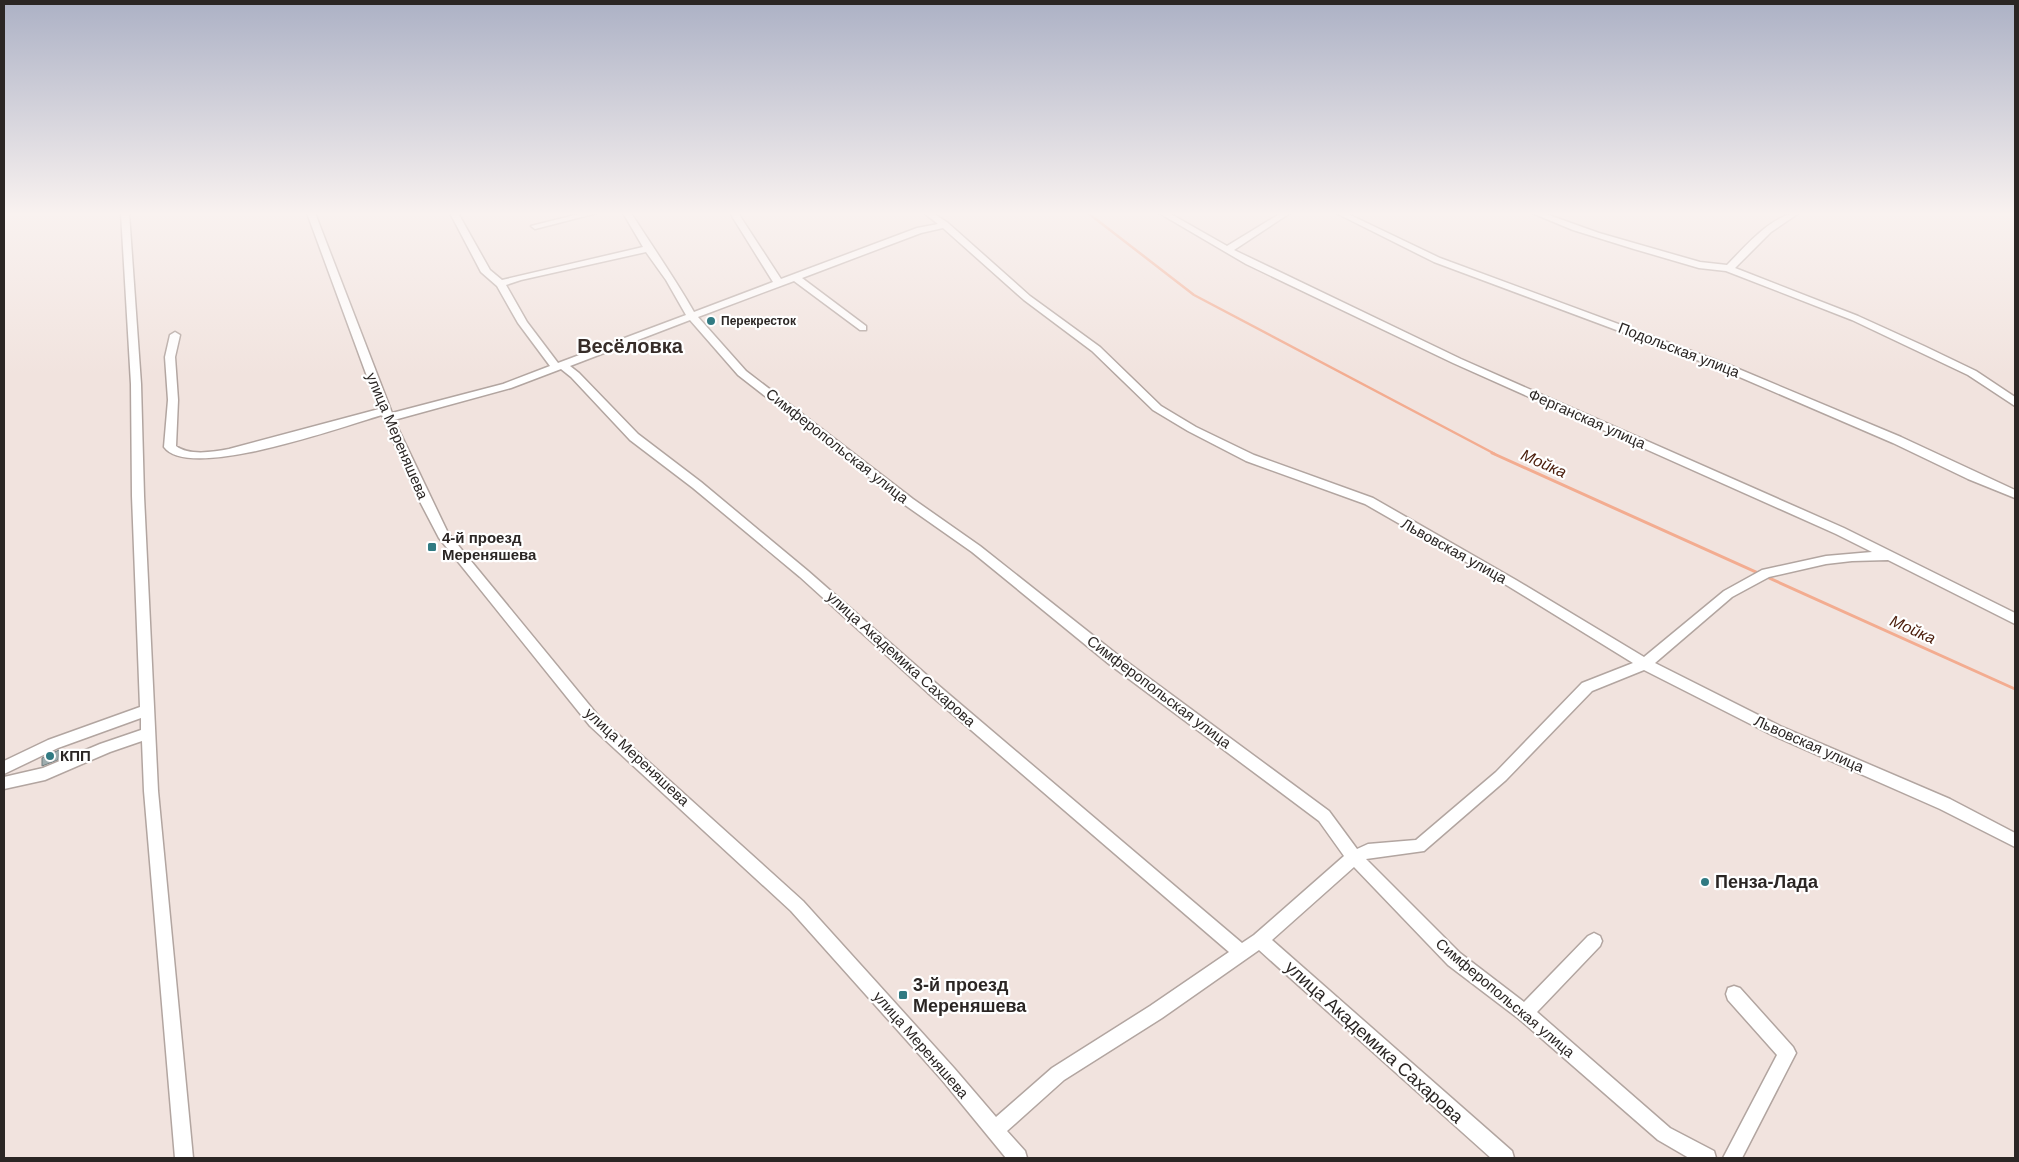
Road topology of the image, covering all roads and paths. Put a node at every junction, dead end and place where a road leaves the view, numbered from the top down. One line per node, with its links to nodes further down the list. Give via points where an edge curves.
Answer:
1 (128, 267): 25 (street, via 136,384)
2 (331, 267): 20 (street, улица Мереняшева)
3 (483, 267): 14 (street, улица Академика Сахарова)
4 (565, 267): 14 (street)
5 (662, 267): 15 (street, Симферопольская улица)
6 (769, 267): 13 (street)
7 (822, 267): 12 (street)
8 (992, 267): 24 (street, Львовская улица, via 1027,298 1096,349 1158,408 1192,429 1250,458 1369,501)
9 (1260, 267): 22 (street, Ферганская улица, via 1457,362 1840,531)
10 (1458, 267): 21 (street, Подольская улица, via 1725,367)
11 (1730, 267): 19 (street, via 1739,274 1855,318 1920,348 1972,373)
12 (796, 277): 13 (street); 16 (street)
13 (778, 282): 15 (street)
14 (501, 284): 18 (street, улица Академика Сахарова, via 523,323)
15 (690, 316): 18 (street); 30 (street, Симферопольская улица, via 742,372 909,502 976,549 1114,660 1324,816)
16 (863, 328)
17 (175, 335): 20 (street, via 170,356 173,400 170,447 179,453 228,454)
18 (559, 366): 20 (street, via 506,386); 33 (street, улица Академика Сахарова, via 575,375 634,437 698,485 804,574 933,689)
19 (2015, 403)
20 (386, 414): 36 (street, улица Мереняшева, via 443,535 595,722 797,906)
21 (2015, 494)
22 (1889, 556): 23 (street, Ферганская улица); 24 (street, via 1826,560 1766,573 1728,594)
23 (2015, 619)
24 (1645, 664): 29 (street, Львовская улица, via 1777,731 1945,804); 30 (street, via 1587,687 1501,776 1419,846 1368,851)
25 (147, 710): 26 (street); 27 (street, via 53,744)
26 (148, 733): 28 (street, via 45,774); 37 (street)
27 (4, 768)
28 (4, 783)
29 (2015, 840)
30 (1354, 857): 31 (street); 35 (street, Симферопольская улица, via 1454,959)
31 (1260, 940): 33 (street); 39 (street, улица Академика Сахарова)
32 (1594, 942): 35 (street)
33 (1241, 952): 36 (street, via 1156,1012 1058,1074)
34 (1734, 994): 41 (street, via 1787,1053)
35 (1524, 1013): 40 (street, Симферопольская улица, via 1664,1134)
36 (995, 1130): 38 (street, улица Мереняшева)
37 (184, 1158)
38 (1018, 1158)
39 (1505, 1158)
40 (1707, 1158)
41 (1732, 1158)

